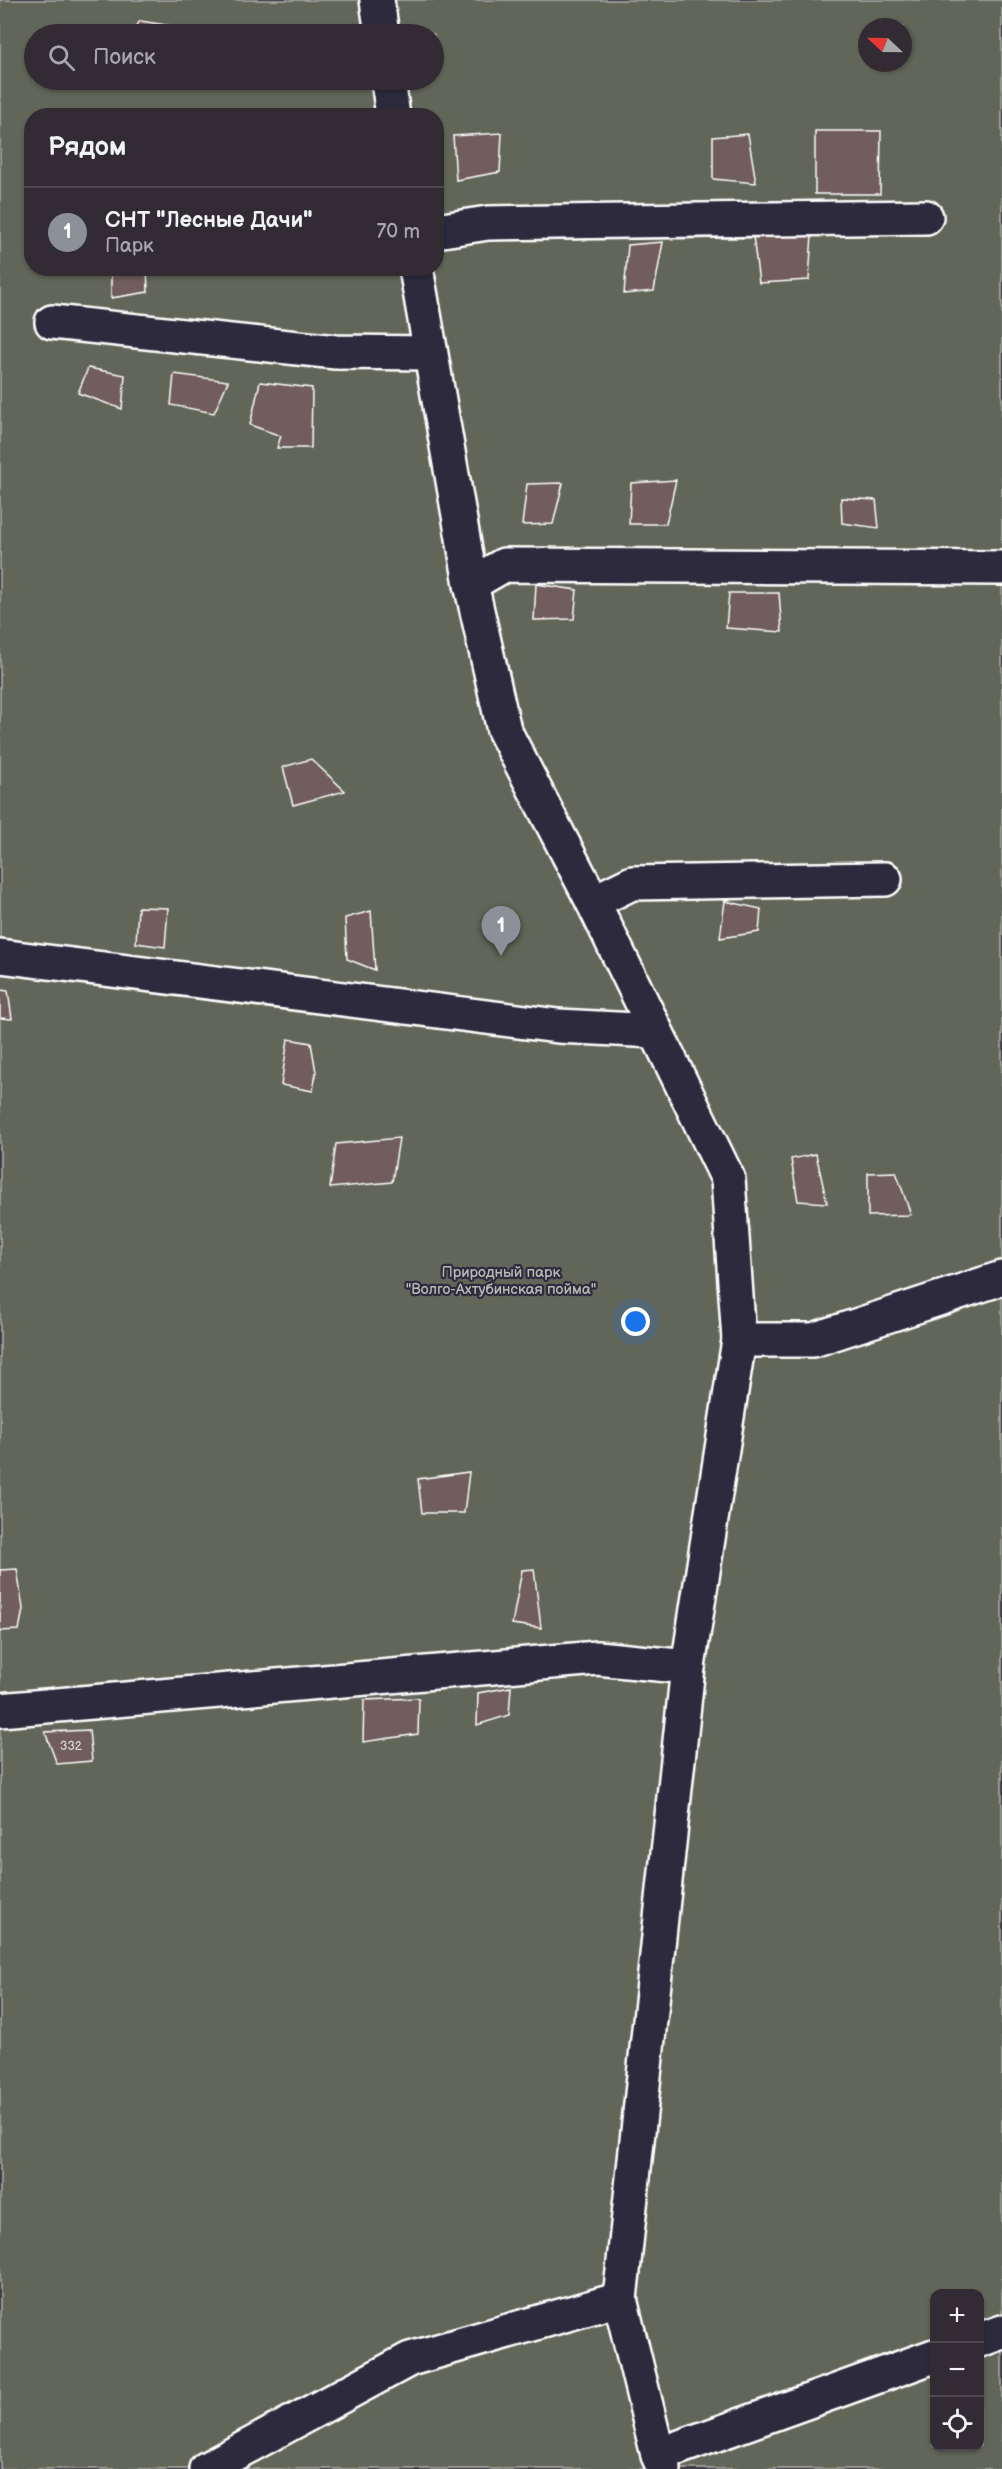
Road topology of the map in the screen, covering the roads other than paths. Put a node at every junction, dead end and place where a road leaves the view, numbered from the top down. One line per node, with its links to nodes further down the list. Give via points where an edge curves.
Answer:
1 (377, 0): 2 (street)
2 (381, 24)
3 (389, 90): 4 (street)
4 (392, 108)
5 (926, 217): 6 (street, via 488,223)
6 (444, 230)
7 (417, 276): 9 (street)
8 (52, 322): 9 (street, via 336,352)
9 (429, 353): 11 (street)
10 (1002, 568): 11 (street, via 504,565)
11 (471, 584): 13 (street, via 504,730)
12 (885, 879): 13 (street, via 632,883)
13 (593, 902): 15 (street)
14 (0, 956): 15 (street, via 546,1024)
15 (654, 1031): 17 (street, via 728,1179)
16 (1002, 1278): 17 (street, via 813,1340)
17 (739, 1340): 18 (street)
18 (688, 1667): 19 (street, via 597,1658); 20 (street)
19 (0, 1710)
20 (620, 2299): 24 (street); 25 (street, via 410,2359)
21 (1002, 2332): 22 (street)
22 (984, 2339)
23 (930, 2358): 24 (street)
24 (661, 2462)
25 (206, 2469)

